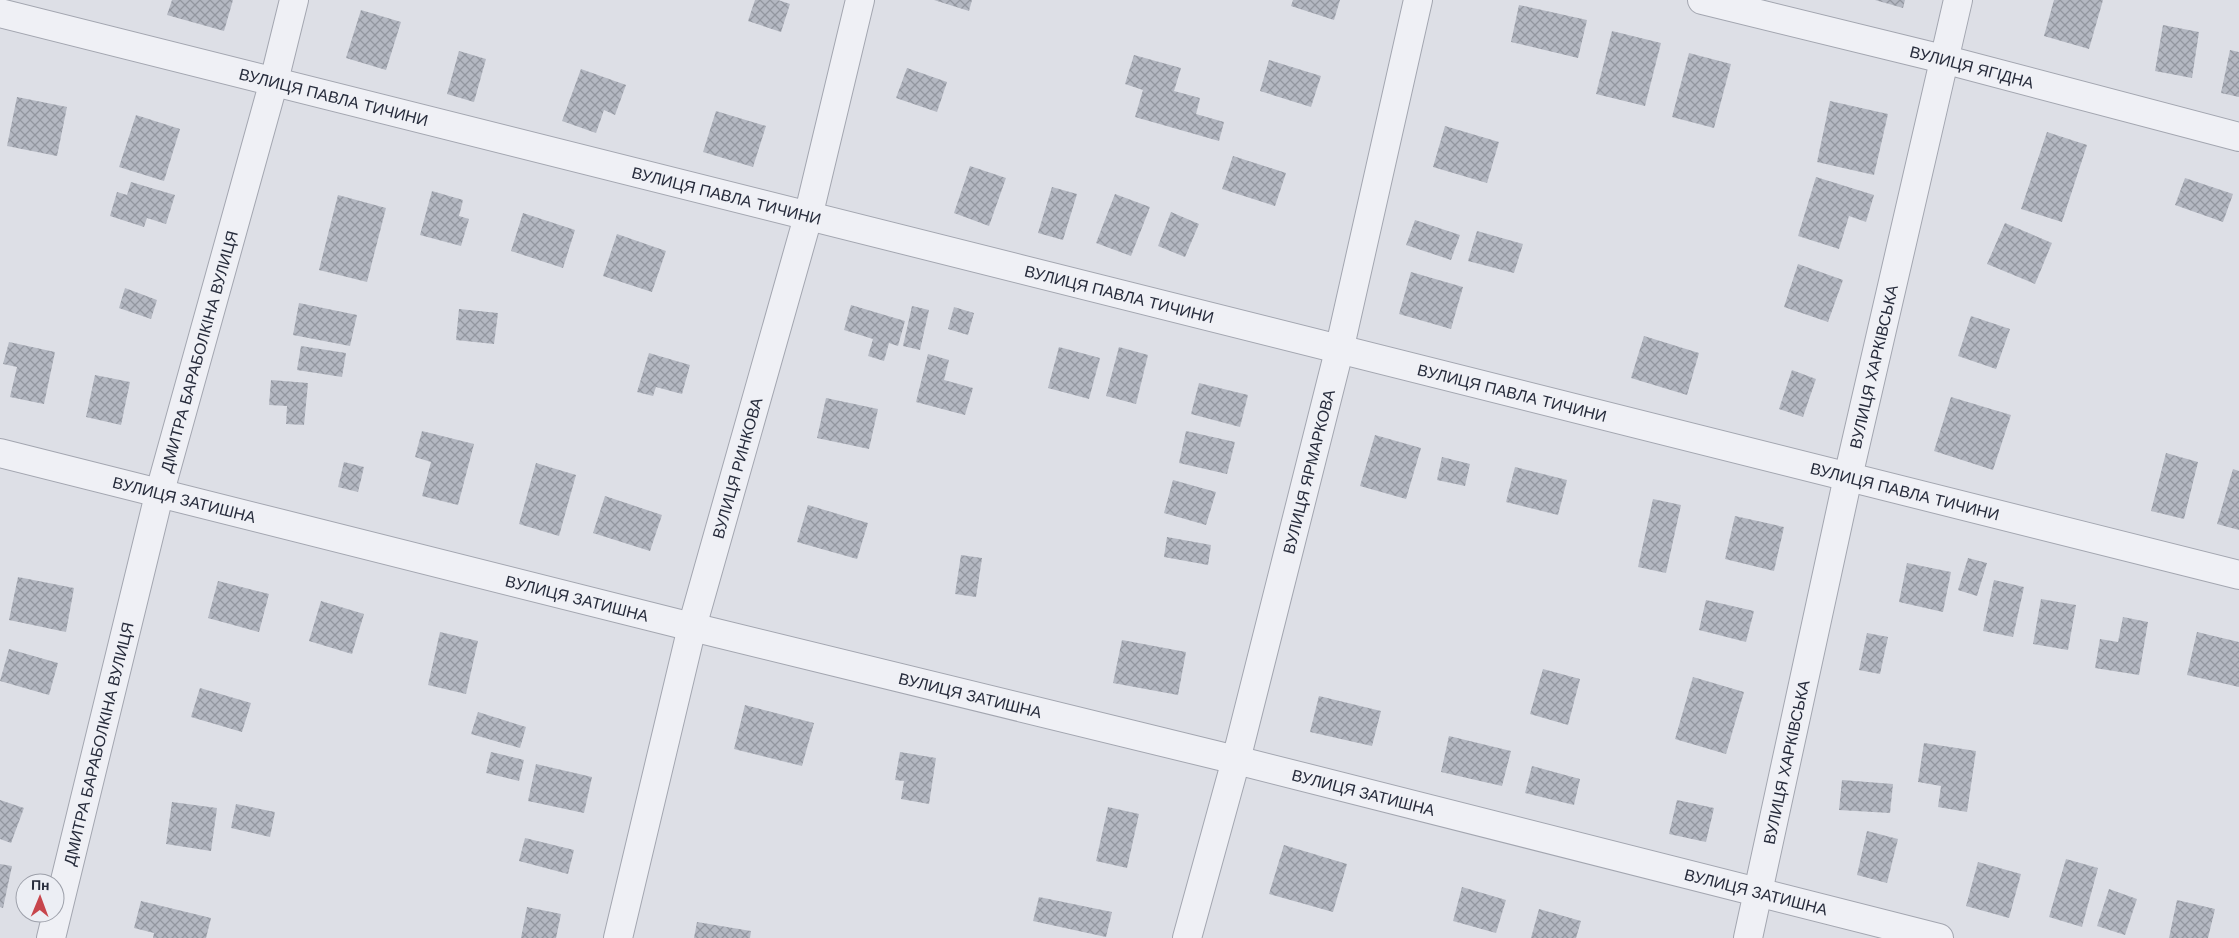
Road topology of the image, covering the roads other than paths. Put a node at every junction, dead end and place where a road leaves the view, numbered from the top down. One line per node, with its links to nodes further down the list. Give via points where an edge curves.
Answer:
1 (294, 0): 8 (street, ДМИТРА БАРАБОЛКІНА ВУЛИЦЯ)
2 (860, 0): 10 (street, ВУЛИЦЯ РИНКОВА)
3 (1418, 0): 11 (street, ВУЛИЦЯ ЯРМАРКОВА)
4 (1702, 0): 7 (street, ВУЛИЦЯ ЯГІДНА)
5 (1958, 0): 7 (street, ВУЛИЦЯ ХАРКІВСЬКА)
6 (0, 13): 8 (street, ВУЛИЦЯ ПАВЛА ТИЧИНИ)
7 (1943, 59): 9 (street, ВУЛИЦЯ ЯГІДНА); 13 (street, ВУЛИЦЯ ХАРКІВСЬКА)
8 (274, 81): 10 (street, ВУЛИЦЯ ПАВЛА ТИЧИНИ); 14 (street, ДМИТРА БАРАБОЛКІНА ВУЛИЦЯ)
9 (2239, 137)
10 (808, 217): 11 (street, ВУЛИЦЯ ПАВЛА ТИЧИНИ); 16 (street, ВУЛИЦЯ РИНКОВА)
11 (1339, 351): 13 (street, ВУЛИЦЯ ПАВЛА ТИЧИНИ); 17 (street, ВУЛИЦЯ ЯРМАРКОВА)
12 (0, 454): 14 (street, ВУЛИЦЯ ЗАТИШНА)
13 (1848, 477): 15 (street, ВУЛИЦЯ ПАВЛА ТИЧИНИ); 18 (street, ВУЛИЦЯ ХАРКІВСЬКА)
14 (159, 494): 16 (street, ВУЛИЦЯ ЗАТИШНА); 19 (street, ДМИТРА БАРАБОЛКІНА ВУЛИЦЯ)
15 (2239, 575)
16 (692, 627): 17 (street, ВУЛИЦЯ ЗАТИШНА); 20 (street, ВУЛИЦЯ РИНКОВА)
17 (1236, 760): 18 (street, ВУЛИЦЯ ЗАТИШНА); 21 (street, ВУЛИЦЯ ЯРМАРКОВА)
18 (1759, 892): 22 (street, ВУЛИЦЯ ХАРКІВСЬКА); 23 (street, ВУЛИЦЯ ЗАТИШНА)
19 (51, 938)
20 (618, 938)
21 (1187, 938)
22 (1748, 938)
23 (1939, 938)

